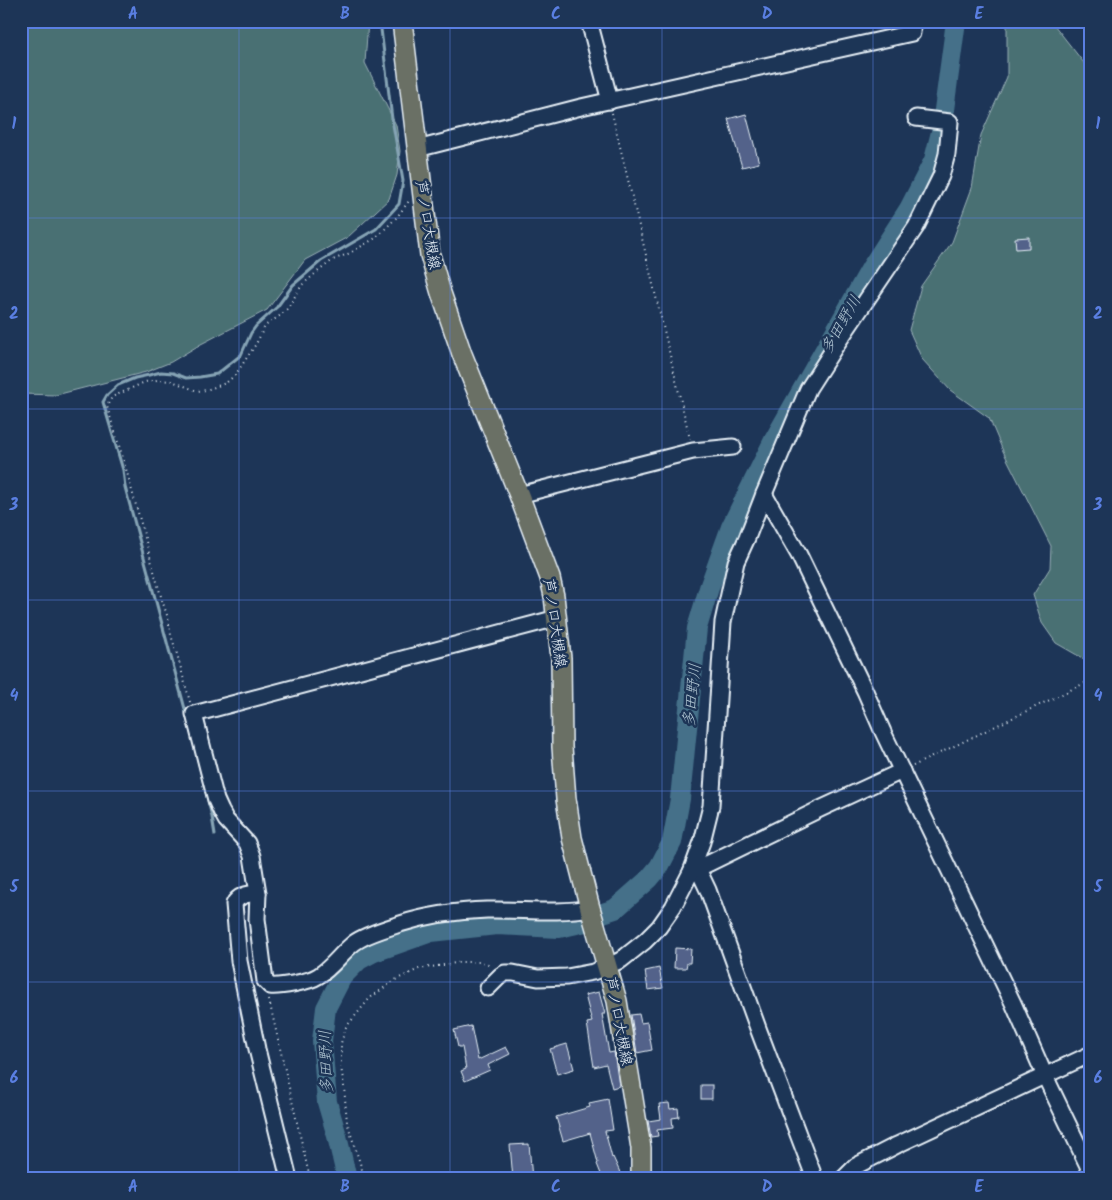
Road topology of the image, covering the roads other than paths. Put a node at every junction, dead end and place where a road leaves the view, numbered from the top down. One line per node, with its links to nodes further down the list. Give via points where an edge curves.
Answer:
1 (402, 21): 6 (main road, 芦ノ口大槻線)
2 (589, 21): 4 (street)
3 (913, 21): 4 (street, via 912,33)
4 (610, 101): 6 (street)
5 (916, 118): 8 (street, via 950,122 941,176 916,227 808,389)
6 (417, 150): 9 (main road, 芦ノ口大槻線, via 430,256 441,294)
7 (733, 447): 9 (street, via 693,451)
8 (764, 494): 11 (street, via 799,556); 12 (street, via 736,562 723,622 711,806)
9 (519, 495): 10 (main road, 芦ノ口大槻線, via 550,578)
10 (557, 618): 13 (street, via 194,714 216,800 226,820 247,843); 14 (main road, 芦ノ口大槻線, via 566,799 572,838)
11 (902, 772): 12 (street); 18 (street)
12 (694, 870): 15 (street, via 659,927 631,953); 22 (street, via 708,890)
13 (258, 893): 14 (street, via 265,980 270,986 317,977 365,937 437,915 486,910 566,911); 20 (street, via 236,899 234,904 238,951 257,1049)
14 (590, 908): 15 (main road, 芦ノ口大槻線)
15 (608, 966): 16 (street, via 567,977 502,974); 21 (main road, 芦ノ口大槻線, via 617,1000 636,1114)
16 (488, 988)
17 (1091, 1054): 18 (street)
18 (1045, 1076): 19 (street); 23 (street, via 897,1145 856,1166)
19 (1091, 1172)
20 (289, 1179)
21 (641, 1179)
22 (815, 1179)
23 (843, 1179)

